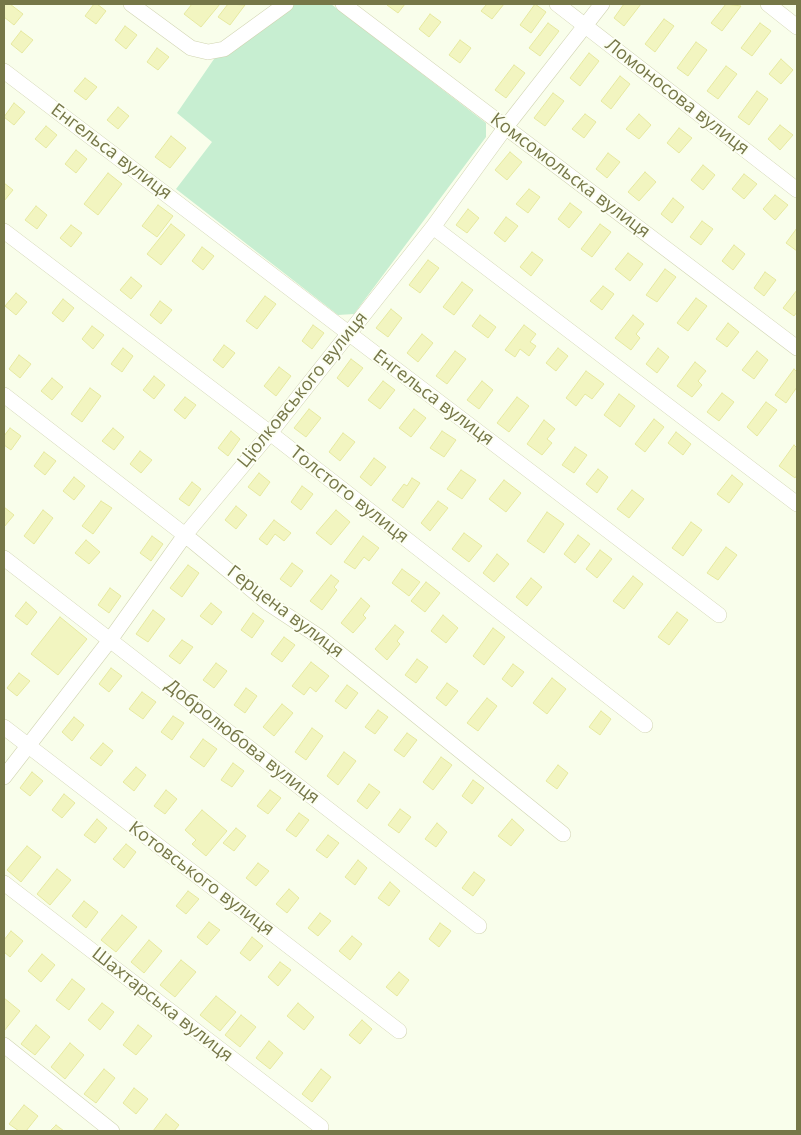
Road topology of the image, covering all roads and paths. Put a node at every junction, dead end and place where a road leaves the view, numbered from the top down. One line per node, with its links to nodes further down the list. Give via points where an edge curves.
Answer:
1 (130, 4): 2 (street, via 191,48 208,52 224,49)
2 (286, 4)
3 (343, 4): 10 (street, Комсомольска вулиця)
4 (558, 4): 7 (street, Ломоносова вулиця)
5 (602, 4): 7 (street, Ціолковського вулиця)
6 (768, 4): 8 (street)
7 (585, 25): 10 (street, Ціолковського вулиця); 11 (street, Ломоносова вулиця)
8 (797, 27)
9 (4, 71): 14 (street, Енгельса вулиця)
10 (505, 128): 12 (street, Ціолковського вулиця); 15 (street, Комсомольска вулиця)
11 (797, 190)
12 (433, 227): 14 (street, Ціолковського вулиця); 18 (street)
13 (4, 231): 17 (street, Толстого вулиця)
14 (348, 334): 17 (street, Ціолковського вулиця); 21 (street, Енгельса вулиця)
15 (797, 348)
16 (4, 394): 19 (street, Герцена вулиця)
17 (270, 433): 19 (street, Ціолковського вулиця); 23 (street, Толстого вулиця)
18 (797, 504)
19 (185, 534): 22 (street, Ціолковського вулиця); 27 (street, Герцена вулиця, via 268,603 318,636)
20 (4, 558): 22 (street, Добролюбова вулиця)
21 (719, 615)
22 (110, 640): 25 (street, Ціолковського вулиця); 29 (street, Добролюбова вулиця)
23 (645, 725)
24 (4, 727): 25 (street, Котовського вулиця)
25 (28, 746): 26 (street, Ціолковського вулиця); 30 (street, Котовського вулиця)
26 (4, 777)
27 (563, 834)
28 (4, 883): 32 (street, Шахтарська вулиця)
29 (479, 926)
30 (399, 1031)
31 (4, 1045): 33 (street)
32 (321, 1127)
33 (112, 1131)

